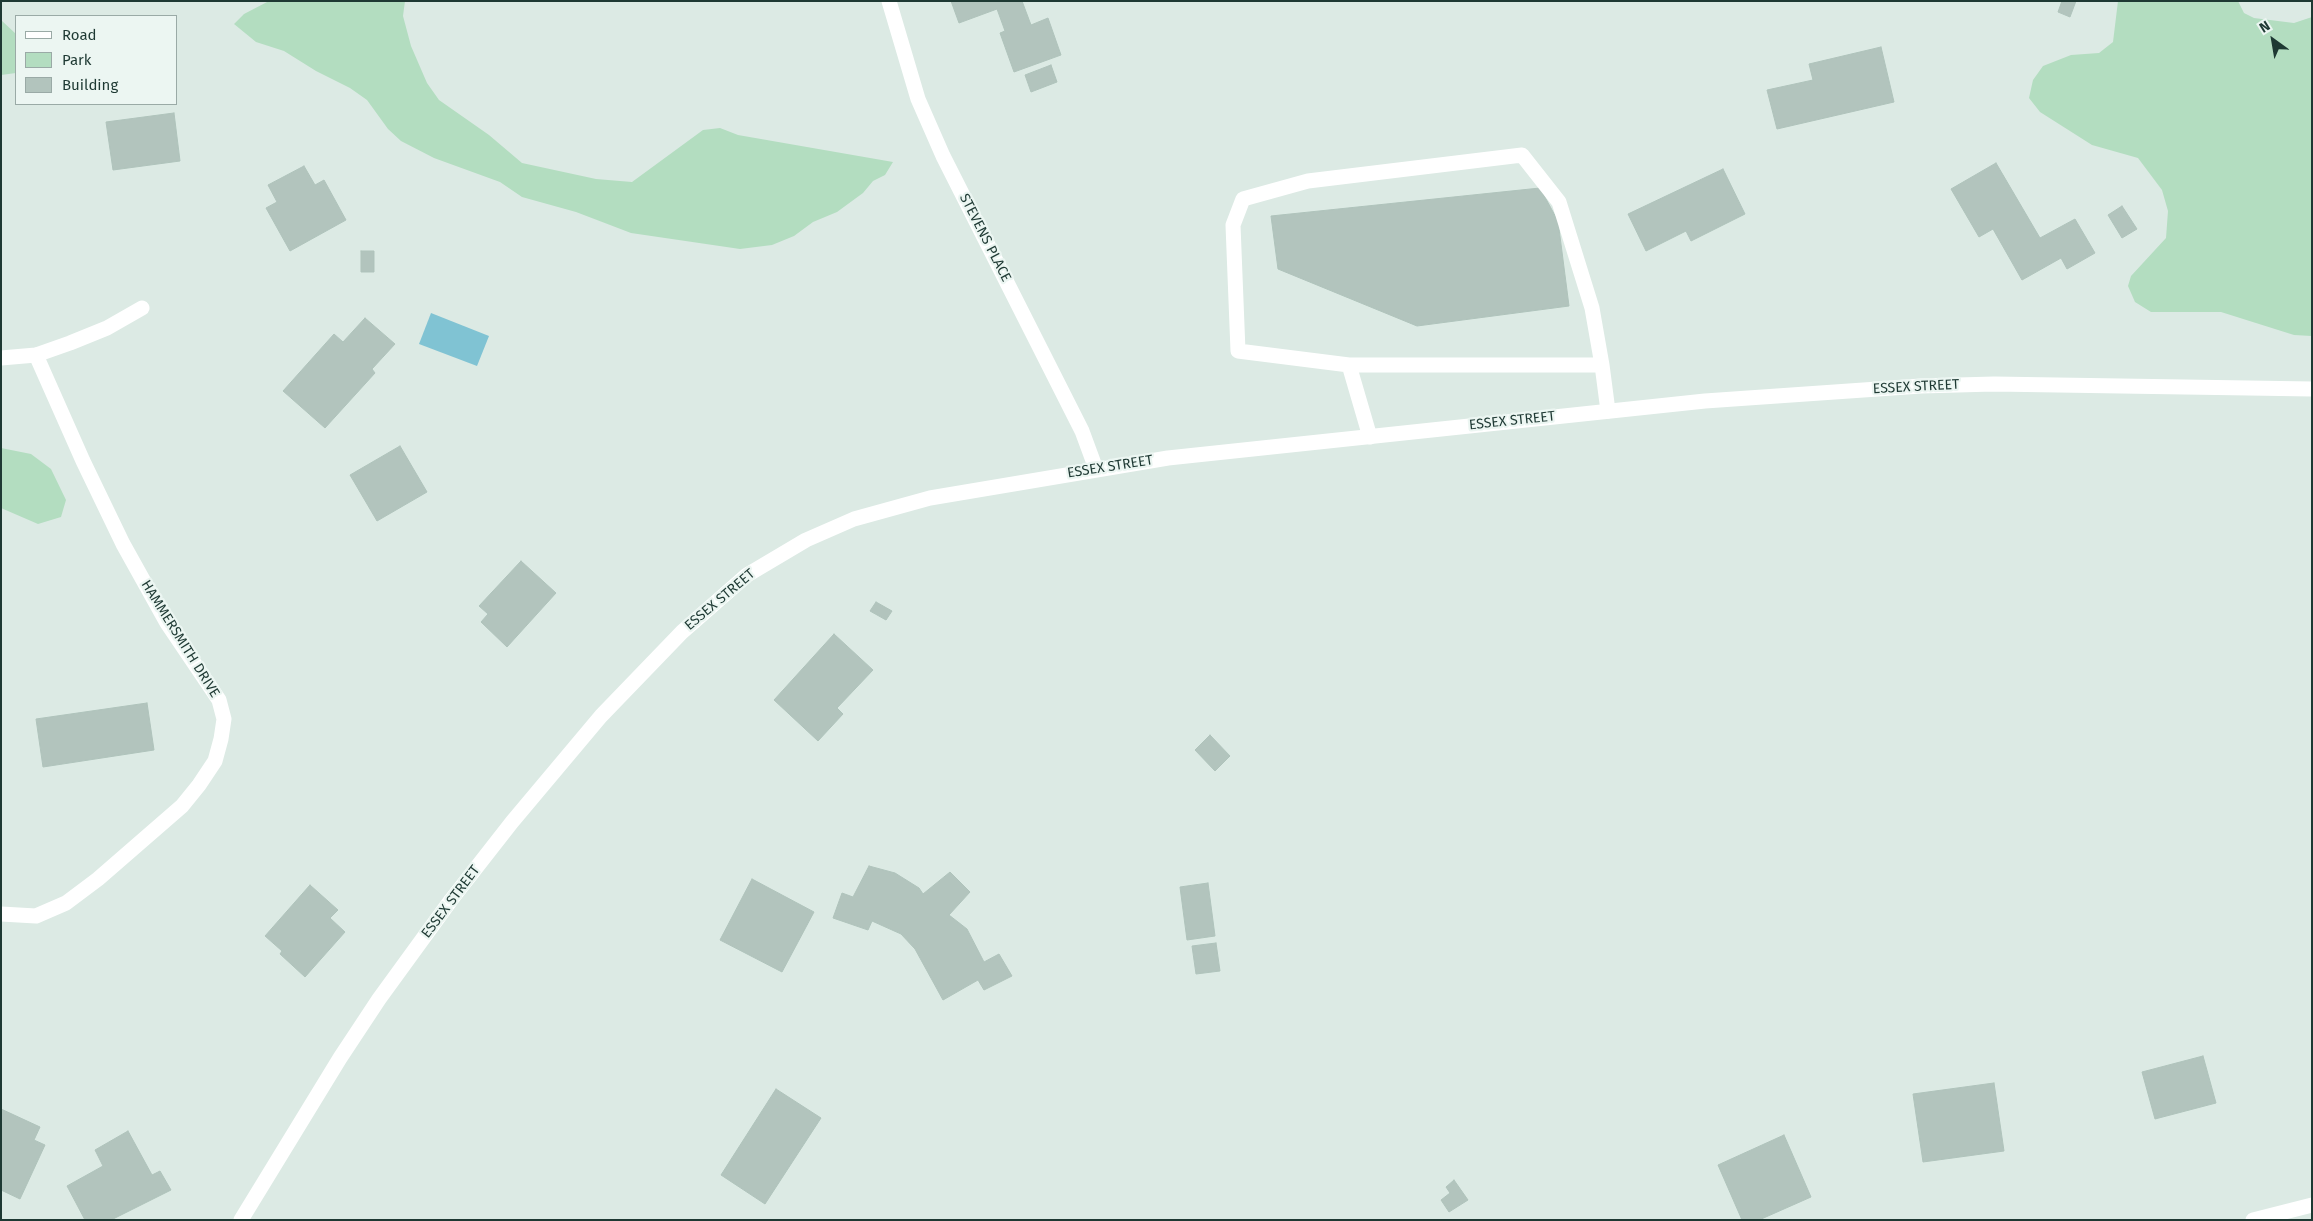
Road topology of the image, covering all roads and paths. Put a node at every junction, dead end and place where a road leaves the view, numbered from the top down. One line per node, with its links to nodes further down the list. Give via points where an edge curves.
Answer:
1 (889, 1): 10 (main road, STEVENS PLACE, via 918,99 943,156 1082,431)
2 (142, 308): 3 (main road, via 107,328)
3 (36, 355): 4 (main road); 11 (main road, HAMMERSMITH DRIVE, via 122,544 168,623 219,700 224,719 215,761 182,806 66,903 36,916)
4 (1, 358)
5 (1349, 365): 6 (main road); 6 (main road, via 1238,351 1233,225 1243,199 1308,181 1522,155 1559,202 1592,308); 9 (main road)
6 (1602, 365): 8 (main road)
7 (2312, 389): 8 (main road, ESSEX STREET, via 2061,384 1921,386)
8 (1608, 411): 9 (main road, ESSEX STREET)
9 (1370, 437): 10 (main road, ESSEX STREET, via 1268,446)
10 (1096, 469): 13 (main road, ESSEX STREET, via 930,498 854,519 780,554 716,600 647,666 601,716 534,794 451,900 340,1058)
11 (1, 914)
12 (2312, 1205): 14 (main road)
13 (241, 1220)
14 (2253, 1220)

